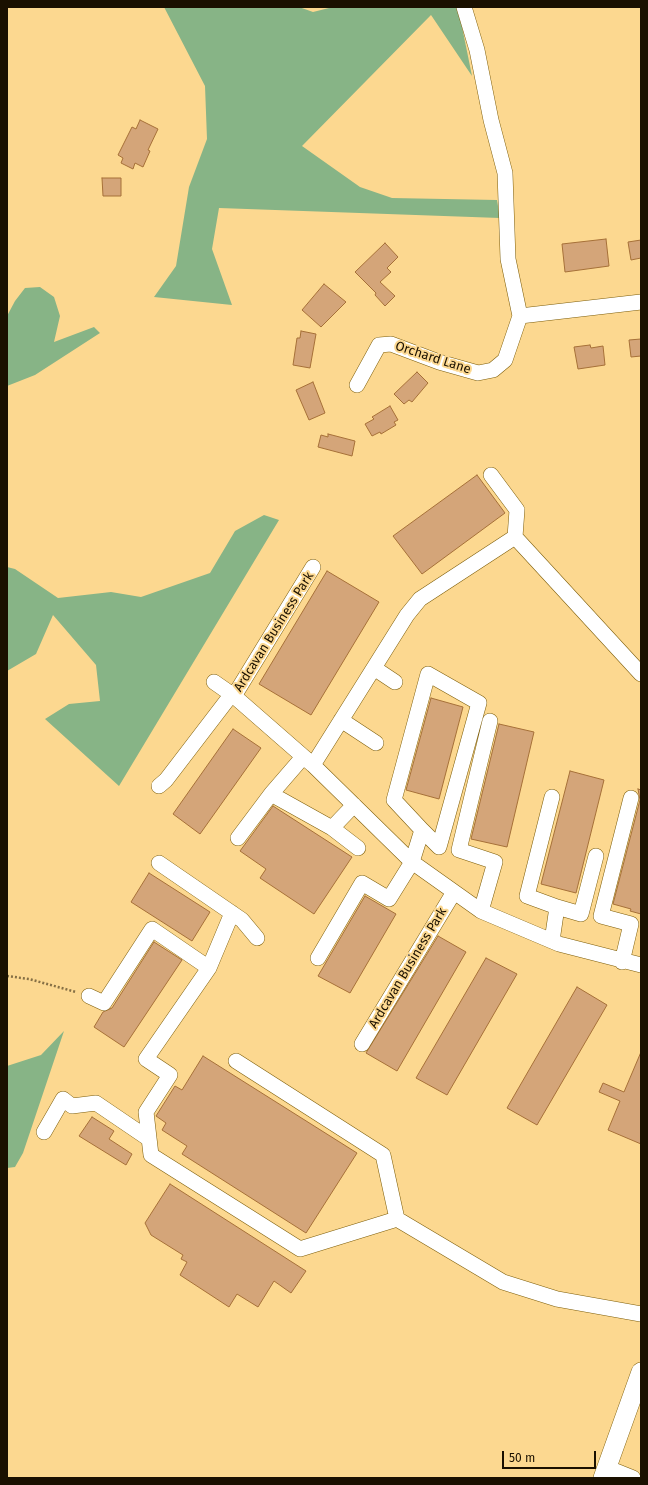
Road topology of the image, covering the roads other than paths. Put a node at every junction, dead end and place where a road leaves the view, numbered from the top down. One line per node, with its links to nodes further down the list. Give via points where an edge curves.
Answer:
1 (464, 7): 3 (street, via 477,50 505,173 508,259)
2 (641, 302): 3 (street)
3 (520, 316): 4 (street, Orchard Lane, via 505,360 493,370 478,373 391,344 379,346)
4 (357, 385)
5 (491, 475): 6 (street, via 517,510)
6 (515, 537): 8 (street, via 420,599); 9 (street)
7 (313, 567): 12 (street, Ardcavan Business Park)
8 (374, 668): 11 (street); 13 (street)
9 (641, 674)
10 (214, 682): 12 (street, Ardcavan Business Park)
11 (396, 682)
12 (234, 696): 16 (street, Ardcavan Business Park); 17 (street, Ardcavan Business Park, via 228,699 182,762)
13 (341, 720): 15 (street); 16 (street)
14 (490, 721): 31 (street, via 460,850 495,862)
15 (376, 744)
16 (308, 761): 18 (street); 21 (street, Ardcavan Business Park)
17 (159, 786)
18 (271, 794): 22 (street); 24 (street)
19 (552, 797): 30 (street, via 527,896)
20 (631, 798): 33 (street, via 601,916)
21 (354, 805): 22 (street); 28 (street, Ardcavan Business Park)
22 (332, 828): 25 (street)
23 (422, 830): 23 (street, via 439,847 479,703 428,674 394,800); 28 (street)
24 (238, 838)
25 (358, 848)
26 (596, 856): 30 (street, via 580,914)
27 (159, 862): 32 (street)
28 (412, 862): 29 (street, Ardcavan Business Park); 36 (street, via 389,899 362,883)
29 (454, 892): 31 (street, Ardcavan Business Park); 41 (street, Ardcavan Business Park)
30 (557, 907): 35 (street)
31 (480, 911): 35 (street, Ardcavan Business Park)
32 (232, 913): 34 (street, via 242,920); 39 (street)
33 (636, 926): 37 (street)
34 (257, 938)
35 (552, 941): 37 (street, Ardcavan Business Park)
36 (318, 958)
37 (622, 962): 38 (street, Ardcavan Business Park)
38 (641, 965)
39 (209, 968): 40 (street, via 152,929 104,1003); 44 (street, via 146,1059 170,1075 146,1112)
40 (89, 996)
41 (362, 1044)
42 (236, 1061): 45 (street, via 383,1155)
43 (44, 1132): 44 (street, via 63,1099 72,1106 96,1104)
44 (149, 1139): 45 (street, via 151,1156 300,1249)
45 (397, 1219): 46 (street, via 503,1282 556,1299)
46 (641, 1314)
47 (641, 1372): 48 (main road)
48 (606, 1473): 49 (street)
49 (633, 1478)

